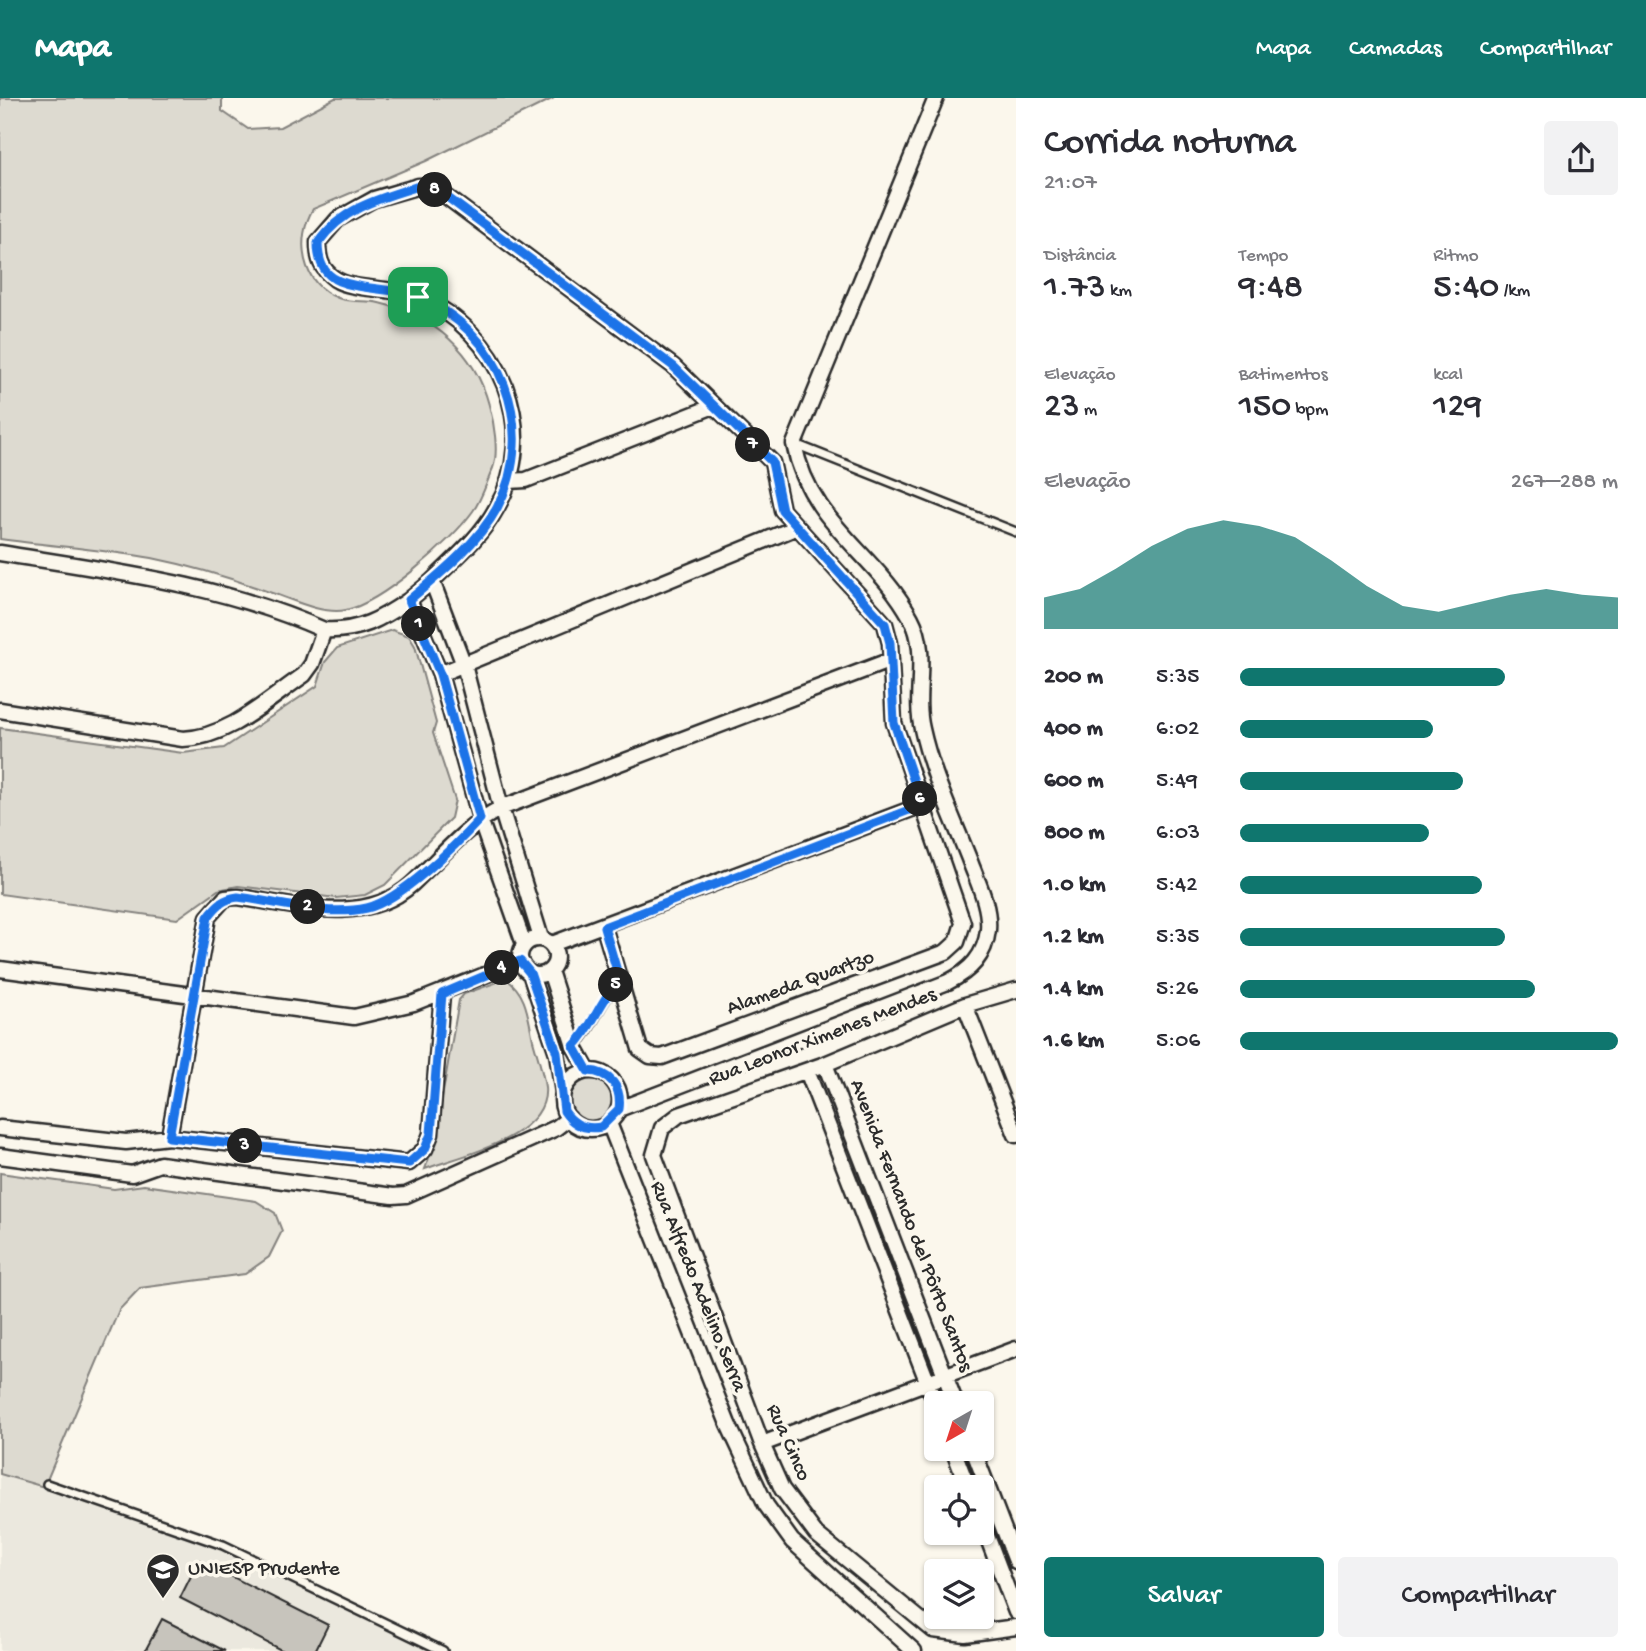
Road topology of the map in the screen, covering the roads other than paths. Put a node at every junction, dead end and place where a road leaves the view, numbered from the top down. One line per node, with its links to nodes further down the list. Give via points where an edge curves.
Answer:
1 (936, 98): 3 (street)
2 (714, 407): 4 (street, via 526,480); 4 (street, via 673,366 428,186 374,200 338,219 318,243 324,270 337,281 418,297 478,338 500,370 513,409 516,445); 5 (street, via 772,462 779,501)
3 (794, 444): 6 (lane); 35 (street, via 814,500 912,620 921,663 921,726 986,905 985,943 968,972 948,982)
4 (509, 481): 8 (street, via 482,529)
5 (795, 528): 11 (street, via 885,624); 12 (street)
6 (1016, 532)
7 (0, 553): 10 (street, via 181,583 245,600)
8 (432, 581): 9 (street); 12 (street)
9 (409, 600): 10 (street, via 359,628); 13 (street)
10 (324, 630): 14 (street, via 304,675 234,725 196,739)
11 (891, 660): 15 (street, via 894,723); 16 (street)
12 (464, 665): 13 (street); 16 (street)
13 (440, 674): 17 (street)
14 (0, 710)
15 (922, 805): 18 (street); 25 (street, Alameda Quartzo, via 963,923 957,942 946,952 662,1057 640,1049)
16 (501, 808): 17 (street); 19 (street)
17 (480, 819): 20 (street); 27 (street, via 410,886 367,908 323,909 225,898 208,917)
18 (604, 927): 19 (street); 25 (street, Alameda Quartzo)
19 (547, 941): 20 (street); 23 (street, via 556,958)
20 (524, 944): 21 (street)
21 (520, 961): 24 (street); 28 (street)
22 (0, 969): 27 (street)
23 (550, 971): 24 (street); 30 (street)
24 (530, 973): 34 (street, via 557,1053)
25 (620, 981): 30 (lane)
26 (1016, 990): 29 (street, Rua Leonor Ximenes Mendes)
27 (195, 994): 28 (street, via 354,1017); 40 (street)
28 (442, 994): 40 (street, via 431,1134 425,1149 409,1163)
29 (965, 1005): 31 (street, Rua Leonor Ximenes Mendes); 39 (street)
30 (574, 1046): 32 (street)
31 (825, 1064): 33 (street, Rua Leonor Ximenes Mendes); 44 (street, Avenida Fernando del Pôrto Santos)
32 (588, 1071): 34 (street, via 572,1078); 35 (street, via 614,1082)
33 (807, 1071): 41 (street, Rua Leonor Ximenes Mendes, via 679,1115 662,1128); 45 (street, Avenida Fernando del Pôrto Santos)
34 (563, 1093): 36 (street)
35 (619, 1109): 37 (street)
36 (569, 1118): 37 (street, via 593,1129); 42 (street, via 519,1145 406,1195 393,1196 160,1164 132,1174)
37 (609, 1122): 56 (street, Rua Alfredo Adelino Serra, via 729,1424 766,1505 792,1541)
38 (0, 1128): 40 (street, via 126,1142)
39 (1016, 1135)
40 (169, 1137)
41 (657, 1141): 48 (street, Rua Cinco, via 654,1155)
42 (0, 1156)
43 (1016, 1349): 44 (street)
44 (946, 1376): 45 (street); 47 (street, Avenida Fernando del Pôrto Santos)
45 (928, 1383): 46 (street, Avenida Fernando del Pôrto Santos); 48 (street)
46 (931, 1391)
47 (951, 1391)
48 (762, 1444): 54 (street, Rua Cinco, via 782,1489 816,1534 933,1630 965,1634)
49 (978, 1461): 52 (street)
50 (47, 1484): 55 (lane, via 223,1545)
51 (991, 1545): 53 (street)
52 (1016, 1561)
53 (1016, 1612)
54 (1016, 1627)
55 (443, 1651)
56 (914, 1651)

